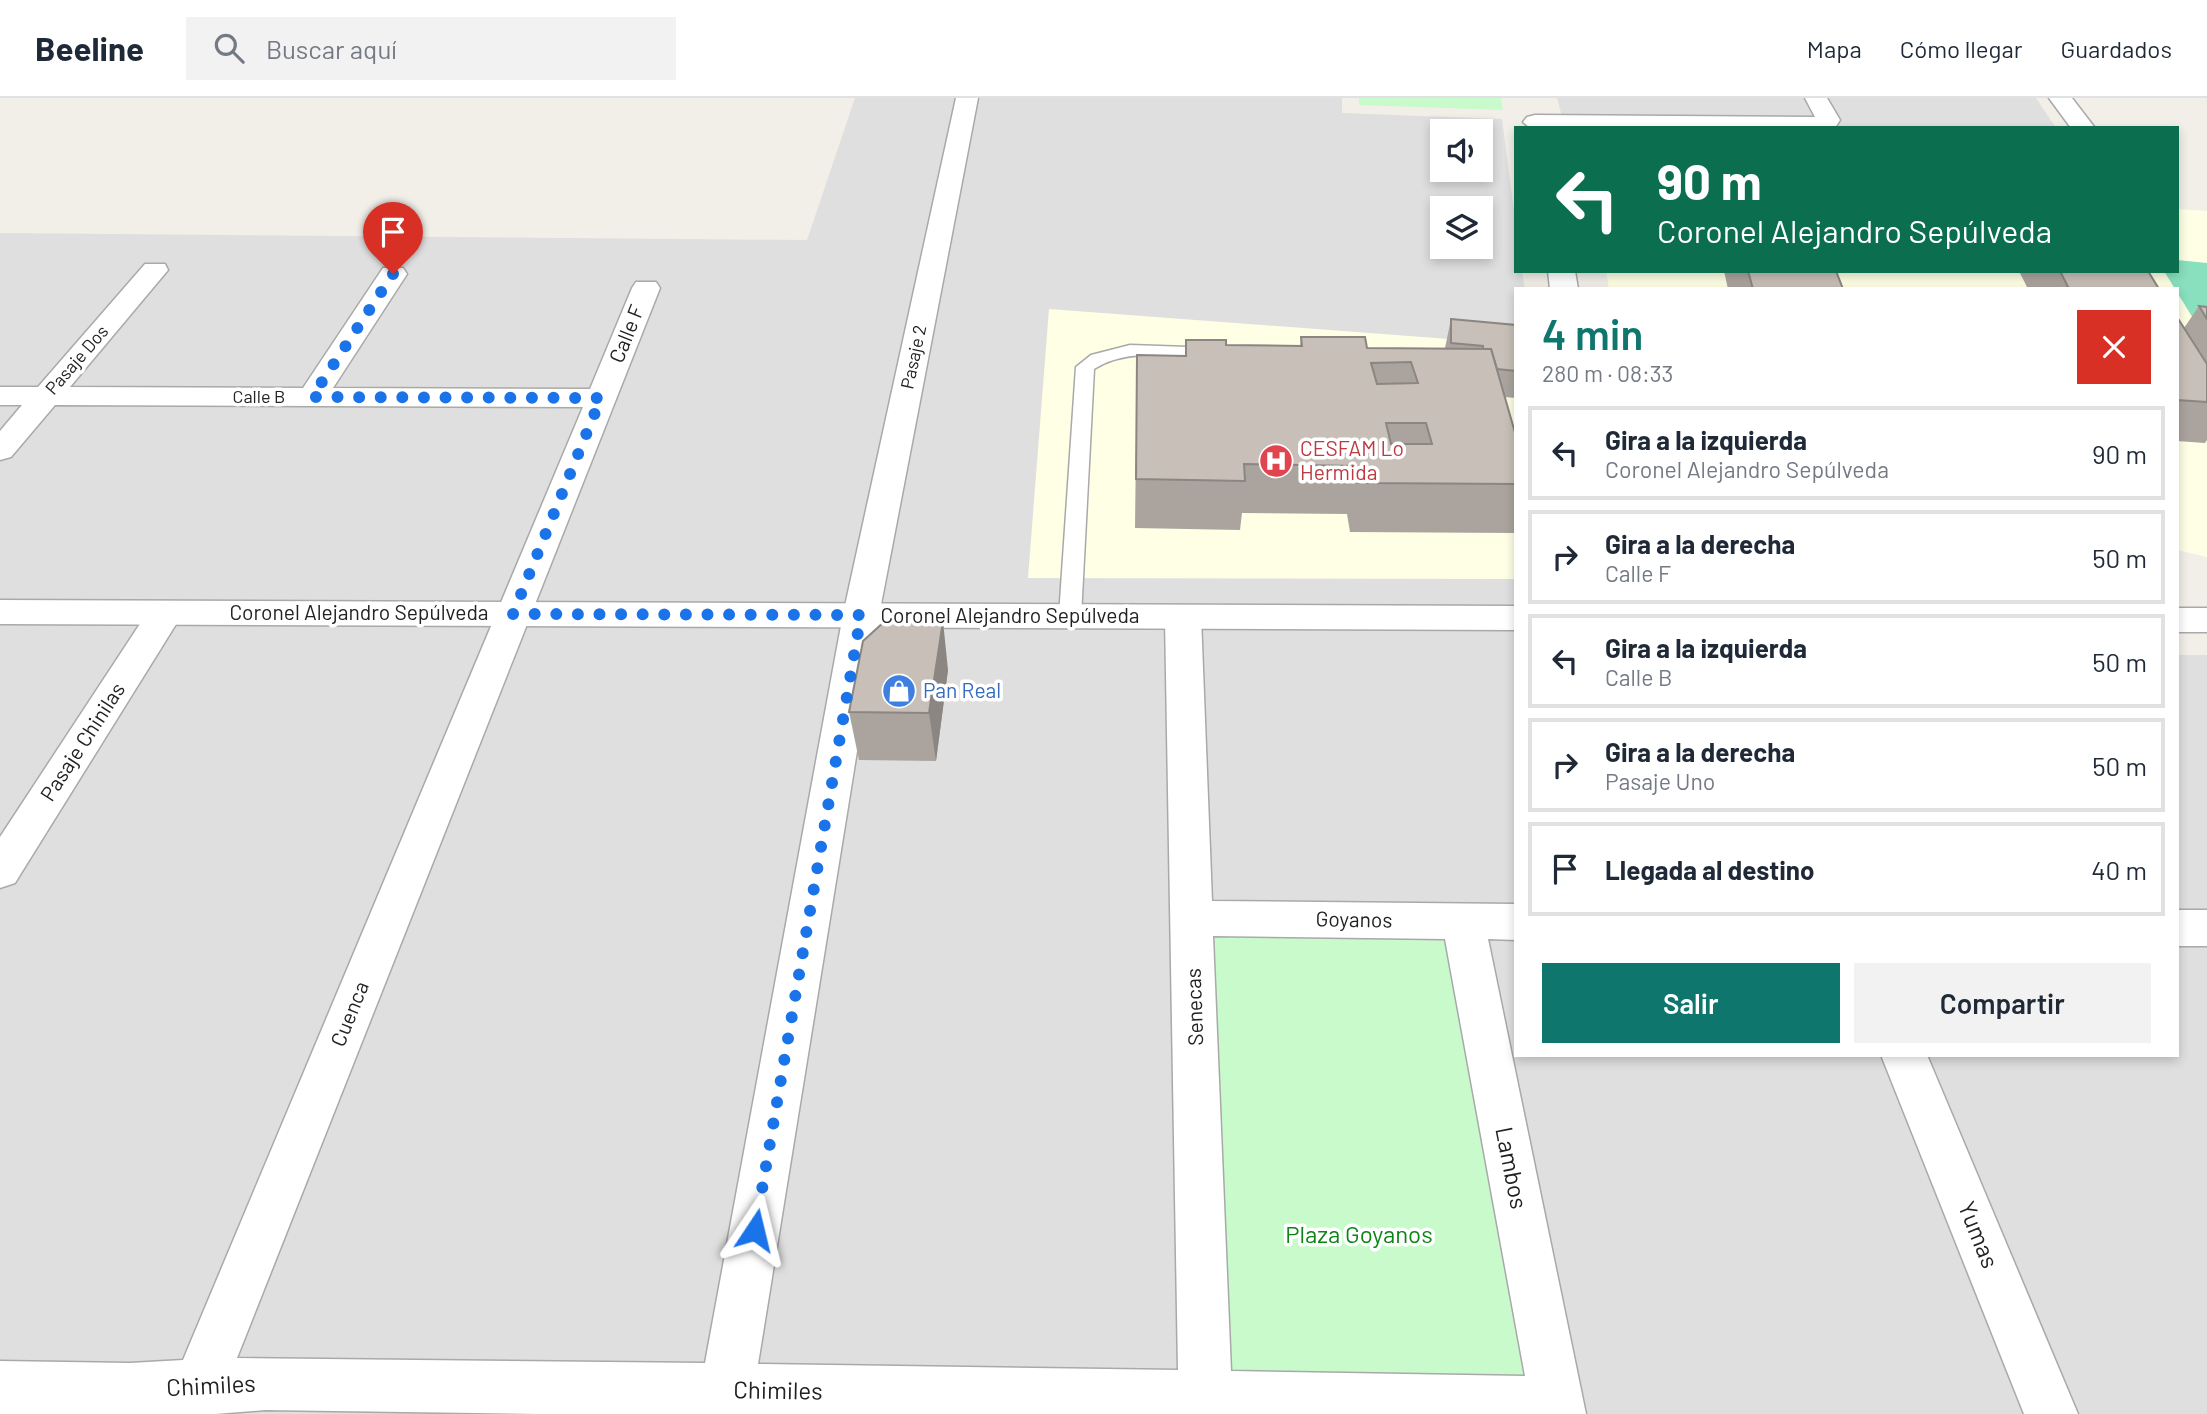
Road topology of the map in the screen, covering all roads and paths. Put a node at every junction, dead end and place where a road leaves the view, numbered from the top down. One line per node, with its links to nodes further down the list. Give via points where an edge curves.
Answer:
1 (967, 98): 19 (street, Pasaje 2)
2 (1532, 98): 5 (street)
3 (1816, 98): 5 (street, via 1826,124)
4 (2060, 98): 6 (street)
5 (1536, 125)
6 (2081, 126)
7 (155, 270): 12 (street, Pasaje Dos)
8 (393, 274): 13 (street)
9 (646, 288): 14 (street, Calle F)
10 (1240, 355): 20 (lane, via 1118,351 1096,357 1085,367)
11 (0, 396): 12 (street, Calle B)
12 (47, 396): 13 (street, Calle B); 15 (street, Pasaje Dos)
13 (312, 397): 14 (street, Calle B)
14 (601, 398): 18 (street, Calle F)
15 (0, 450)
16 (0, 612): 17 (street, Coronel Alejandro Sepúlveda)
17 (165, 613): 18 (street, Coronel Alejandro Sepúlveda); 25 (street, Pasaje Chinilas)
18 (513, 614): 19 (street, Coronel Alejandro Sepúlveda); 35 (street, Cuenca)
19 (861, 615): 20 (street, Coronel Alejandro Sepúlveda); 33 (street, Pasaje 2)
20 (1070, 616): 21 (street, Coronel Alejandro Sepúlveda)
21 (1183, 617): 22 (street, Coronel Alejandro Sepúlveda); 26 (street, Senecas)
22 (1514, 618)
23 (2179, 620): 24 (street)
24 (2207, 620)
25 (0, 871)
26 (1192, 918): 27 (street, Goyanos); 34 (street, Senecas)
27 (1463, 921): 28 (street, Goyanos); 36 (street, Lambos)
28 (1514, 922)
29 (2179, 928): 30 (street)
30 (2207, 928)
31 (1905, 1057): 37 (street, Yumas)
32 (0, 1388): 35 (street, Chimiles, via 130,1390)
33 (727, 1390): 34 (street, Chimiles); 35 (street, Chimiles, via 265,1383)
34 (1205, 1398): 36 (street, Chimiles)
35 (193, 1400)
36 (1557, 1408)
37 (2051, 1414)

